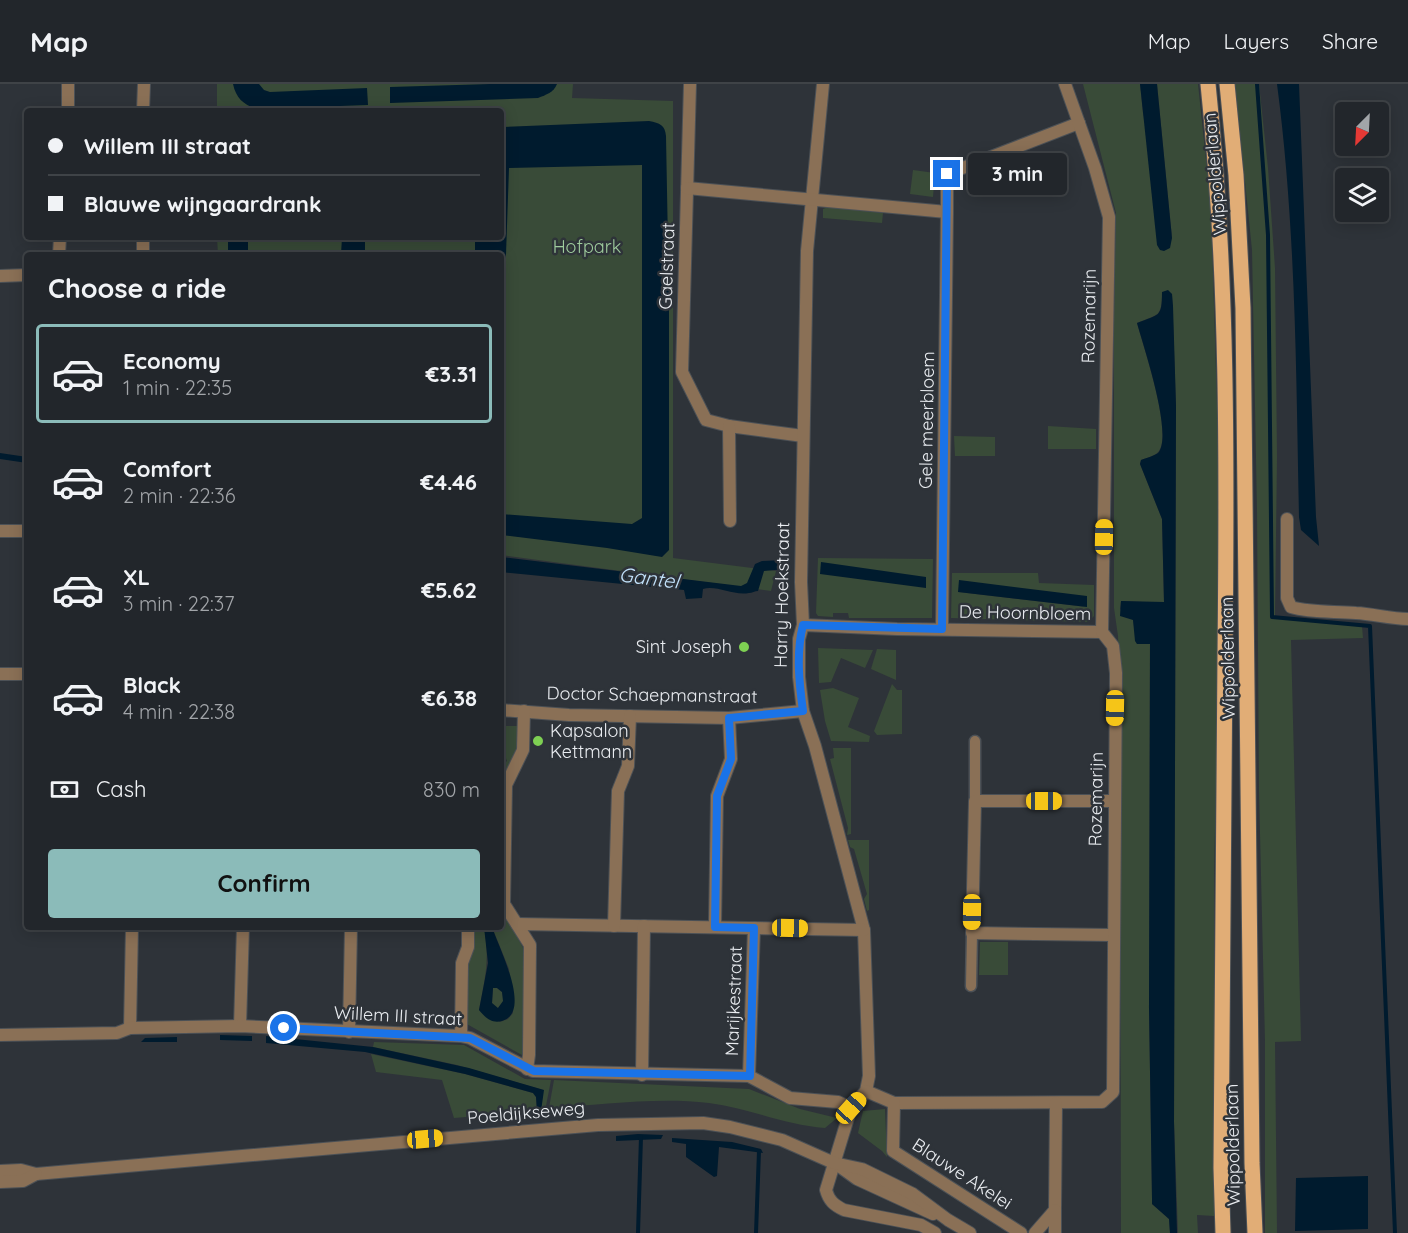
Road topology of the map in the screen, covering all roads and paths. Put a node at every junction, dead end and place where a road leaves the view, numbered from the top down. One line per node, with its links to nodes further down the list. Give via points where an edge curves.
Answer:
1 (68, 84): 8 (street)
2 (144, 84): 9 (street)
3 (690, 84): 11 (street, Gaelstraat)
4 (824, 84): 12 (street, Harry Hoekstraat)
5 (1065, 84): 10 (street, Rozemarijn)
6 (1208, 84): 71 (main road, Wippolderlaan, via 1224,304)
7 (1227, 84): 72 (main road, Wippolderlaan, via 1243,308)
8 (68, 108)
9 (143, 108)
10 (1079, 123): 13 (street, Gele meerbloem, via 947,174); 25 (street, Rozemarijn, via 1109,217)
11 (687, 188): 12 (street); 16 (street, Gaelstraat, via 682,372 706,420)
12 (812, 198): 13 (street); 17 (street, Harry Hoekstraat)
13 (947, 212): 24 (street, Gele meerbloem)
14 (24, 275): 15 (street)
15 (0, 276)
16 (729, 426): 17 (street, Gaelstraat); 19 (street)
17 (803, 435): 23 (street, Harry Hoekstraat)
18 (1287, 519): 22 (street, via 1287,598 1291,606 1305,611)
19 (730, 521)
20 (0, 531): 21 (street)
21 (24, 531)
22 (1408, 619)
23 (803, 625): 24 (street, De Hoornbloem); 30 (street, Harry Hoekstraat, via 799,639)
24 (942, 629): 25 (street, De Hoornbloem)
25 (1102, 632): 35 (street, Rozemarijn, via 1113,646 1116,674)
26 (0, 674): 27 (street)
27 (24, 674)
28 (504, 710): 29 (street, Doctor Schaepmanstraat)
29 (524, 711): 31 (street, Doctor Schaepmanstraat); 36 (street, via 523,750 506,784 504,904)
30 (803, 711): 32 (street, Doctor Schaepmanstraat); 45 (street, Harry Hoekstraat)
31 (630, 716): 32 (street, Doctor Schaepmanstraat); 37 (street, via 628,765 618,791)
32 (729, 718): 39 (street, via 731,759 717,796)
33 (975, 741): 34 (street)
34 (975, 801): 35 (street); 46 (street)
35 (1114, 801): 47 (street, Rozemarijn)
36 (517, 924): 37 (street); 54 (street, via 530,945)
37 (614, 926): 38 (street)
38 (644, 927): 39 (street); 55 (street)
39 (715, 927): 40 (street)
40 (754, 928): 45 (street); 56 (street, Marijkestraat)
41 (132, 930): 50 (street)
42 (243, 930): 49 (street)
43 (351, 930): 51 (street)
44 (468, 930): 53 (street, via 468,947 462,963)
45 (864, 930): 57 (street, Harry Hoekstraat, via 869,1076)
46 (972, 933): 47 (street); 48 (street)
47 (1113, 935): 58 (street, Rozemarijn, via 1113,1092 1102,1102)
48 (971, 986)
49 (240, 1026): 50 (street, Willem III straat); 51 (street, Willem III straat)
50 (130, 1028): 52 (street, Willem III straat, via 117,1033)
51 (349, 1032): 53 (street, Willem III straat)
52 (0, 1035)
53 (461, 1036): 54 (street, Willem III straat)
54 (527, 1069): 55 (street, Willem III straat)
55 (642, 1075): 56 (street, Willem III straat)
56 (750, 1076): 60 (street, Willem III straat, via 790,1098 838,1102)
57 (866, 1091): 59 (street, Rozemarijn); 60 (street)
58 (1056, 1102): 59 (street, Rozemarijn); 65 (street)
59 (894, 1103): 68 (street, Blauwe Akelei, via 893,1151)
60 (851, 1108): 61 (street)
61 (834, 1163): 63 (street, Poeldijkseweg, via 782,1140 703,1123 587,1126); 66 (street, via 826,1190 834,1204 844,1210 921,1225); 67 (street, Poeldijkseweg, via 861,1169 913,1194)
62 (0, 1171): 63 (street, Poeldijkseweg)
63 (36, 1174): 64 (street, Poeldijkseweg, via 23,1181)
64 (0, 1182)
65 (1055, 1210): 69 (street); 70 (street)
66 (935, 1233)
67 (970, 1233)
68 (1021, 1233)
69 (1035, 1233)
70 (1055, 1233)
71 (1223, 1233)
72 (1255, 1233)

